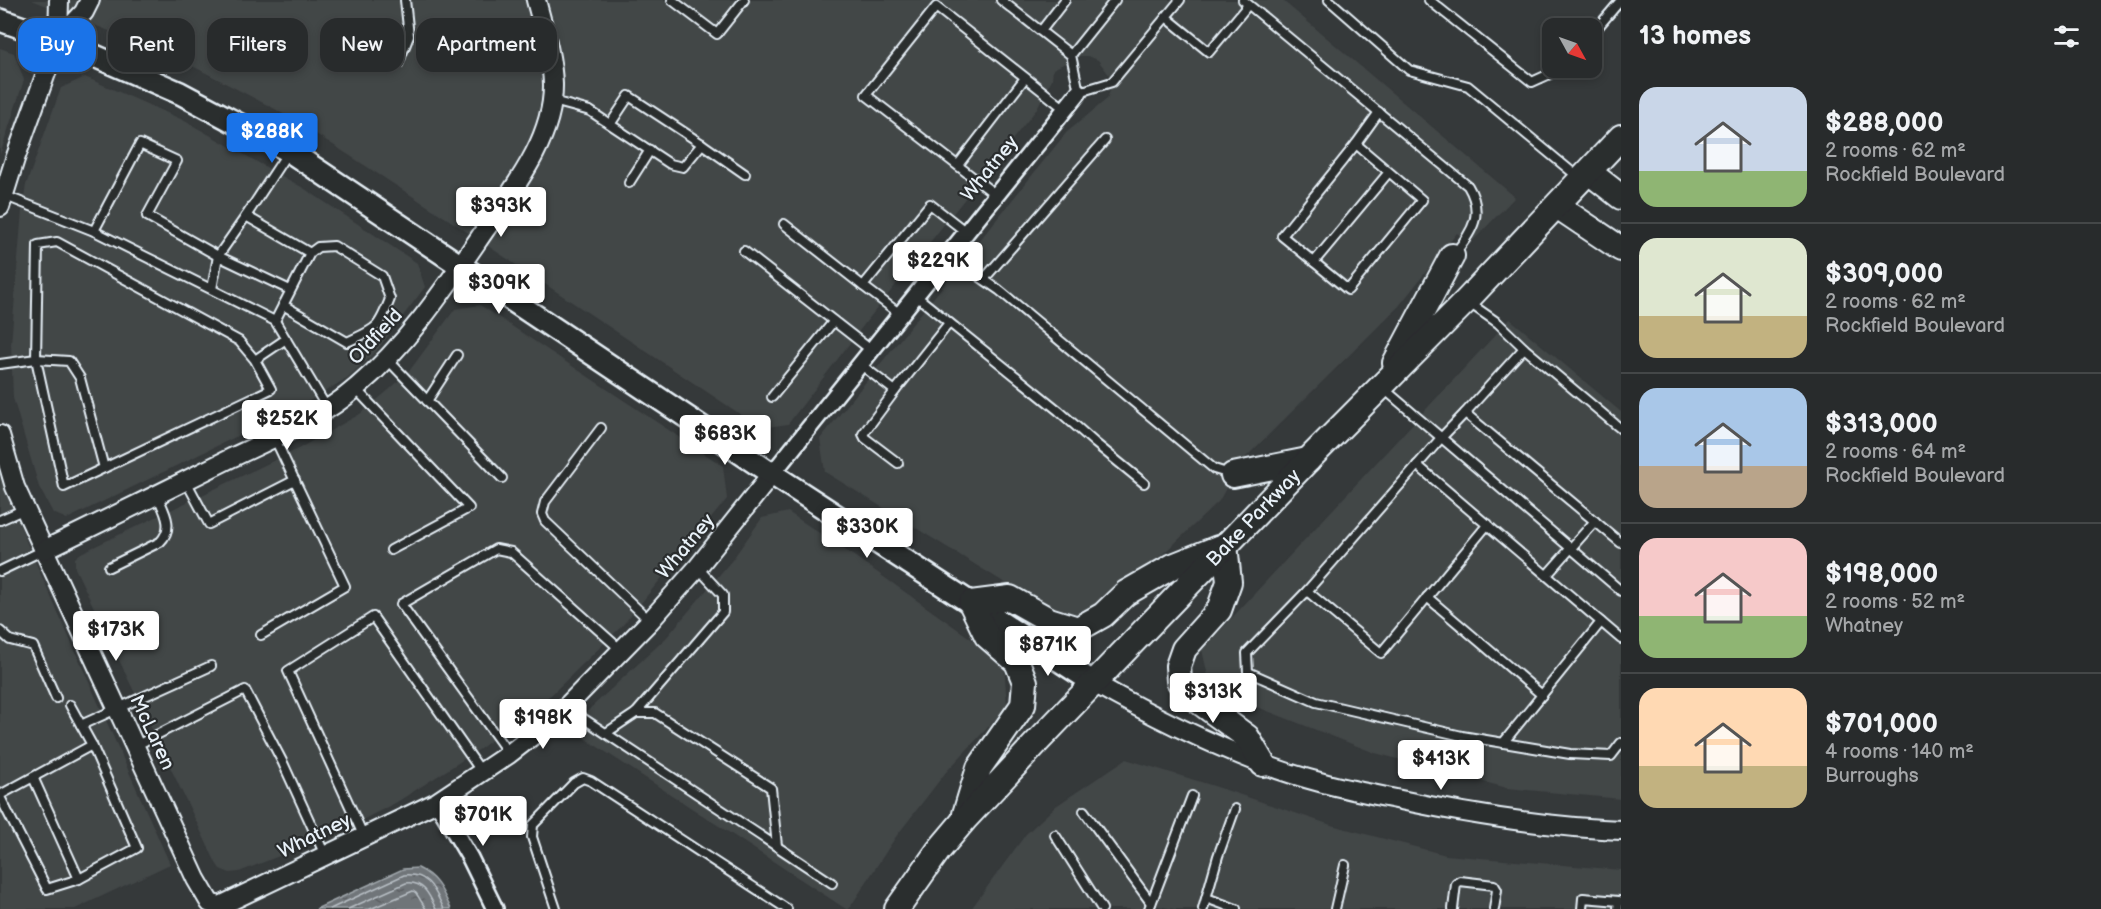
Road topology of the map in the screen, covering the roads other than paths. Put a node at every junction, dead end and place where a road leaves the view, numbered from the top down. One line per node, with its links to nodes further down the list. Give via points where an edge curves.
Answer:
1 (59, 0): 16 (street)
2 (90, 0): 17 (street)
3 (405, 0): 22 (lane, via 409,36)
4 (536, 0): 29 (street, Oldfield, via 548,47)
5 (672, 0): 6 (lane, via 717,34)
6 (744, 0)
7 (1002, 0): 21 (lane)
8 (1065, 0): 21 (lane)
9 (1115, 0): 23 (lane)
10 (1180, 0): 15 (lane)
11 (1329, 0): 42 (lane, via 1409,70 1468,86)
12 (1429, 0): 26 (lane, via 1532,82)
13 (1621, 0): 19 (lane)
14 (1246, 2): 15 (lane, via 1209,52); 31 (lane)
15 (1166, 17): 28 (lane, via 1112,82)
16 (59, 18)
17 (78, 18)
18 (0, 20): 20 (main road)
19 (1602, 22)
20 (18, 26)
21 (1041, 31): 23 (lane)
22 (404, 49)
23 (1071, 55): 28 (lane)
24 (96, 57): 38 (main road, via 180,93)
25 (47, 72): 46 (street)
26 (1542, 77)
27 (1025, 78): 30 (lane); 39 (lane); 39 (lane, via 936,7 866,95)
28 (1079, 92): 30 (street, Whatney)
29 (551, 101): 32 (lane, via 590,111); 59 (street, Oldfield, via 533,158)
30 (1065, 109): 44 (street, Whatney)
31 (1379, 112): 36 (lane); 57 (lane, via 1468,186 1475,197 1474,223)
32 (610, 123): 35 (lane, via 629,96); 37 (lane)
33 (1621, 137): 42 (main road, Bake Parkway)
34 (1105, 140): 60 (lane)
35 (702, 144): 37 (lane, via 683,167 670,164); 41 (lane)
36 (1356, 144): 40 (lane); 58 (lane, via 1282,236)
37 (650, 150): 43 (lane)
38 (289, 151): 48 (lane); 59 (main road)
39 (958, 165): 44 (lane)
40 (1389, 172): 58 (lane); 58 (lane, via 1422,200 1348,290)
41 (745, 174)
42 (1585, 176): 45 (main road); 47 (main road, Bake Parkway)
43 (628, 183)
44 (996, 195): 51 (street, Whatney)
45 (1621, 197)
46 (2, 201): 50 (lane)
47 (1557, 206): 52 (main road); 65 (main road, Bake Parkway)
48 (246, 216): 54 (lane); 56 (lane)
49 (784, 224): 61 (lane)
50 (94, 231): 56 (lane, via 140,144 177,161 147,216); 62 (lane)
51 (966, 232): 55 (street, Whatney); 61 (lane, via 930,204)
52 (1621, 249)
53 (744, 251): 69 (lane)
54 (310, 253): 63 (lane); 66 (lane, via 334,246 382,276 390,299 381,324 347,342)
55 (948, 255): 60 (lane); 64 (street, Whatney)
56 (218, 256): 62 (lane); 63 (lane)
57 (1452, 256): 80 (main road)
58 (1314, 262)
59 (461, 266): 76 (street, Oldfield); 96 (main road)
60 (984, 279): 97 (lane, via 1214,469)
61 (863, 286): 67 (lane)
62 (212, 290): 68 (lane)
63 (291, 290): 66 (lane)
64 (915, 296): 67 (street, Whatney); 70 (lane)
65 (1466, 301): 72 (lane, via 1498,323); 80 (main road, Bake Parkway)
66 (283, 305): 68 (lane)
67 (900, 314): 73 (street, Whatney)
68 (275, 321): 71 (lane)
69 (833, 322): 73 (lane); 83 (lane)
70 (949, 323): 82 (lane); 101 (lane)
71 (286, 339): 77 (lane); 85 (lane)
72 (1524, 348): 86 (lane); 88 (lane)
73 (871, 350): 79 (street, Whatney)
74 (458, 355): 84 (lane)
75 (36, 359): 77 (lane, via 38,245 57,242 238,342); 78 (lane); 95 (lane, via 69,361 80,378); 95 (lane, via 64,487)
76 (387, 359): 81 (street, Oldfield); 84 (lane)
77 (255, 360): 95 (lane, via 271,389)
78 (0, 364)
79 (860, 364): 82 (lane); 96 (street, Whatney)
80 (1382, 387): 91 (lane); 92 (main road, Bake Parkway)
81 (356, 389): 85 (street, Oldfield); 111 (lane, via 469,508)
82 (895, 391): 93 (lane, via 863,434)
83 (772, 397)
84 (427, 401): 98 (lane)
85 (327, 408): 90 (street, Oldfield)
86 (1466, 413): 91 (lane); 105 (lane)
87 (601, 428): 120 (lane, via 545,501 542,514)
88 (1621, 429)
89 (0, 435): 103 (street, McLaren)
90 (274, 437): 99 (lane); 100 (street, Oldfield)
91 (1441, 438): 94 (lane); 109 (lane)
92 (1308, 460): 97 (main road); 108 (main road, Bake Parkway)
93 (898, 463)
94 (1417, 465): 106 (lane); 116 (lane)
95 (104, 468)
96 (772, 474): 113 (street, Whatney); 119 (main road)
97 (1233, 475)
98 (502, 478)
99 (295, 480): 100 (lane, via 209,524); 123 (lane, via 345,586)
100 (186, 481): 102 (street, Oldfield)
101 (1144, 483)
102 (157, 495): 110 (street, Oldfield); 112 (lane, via 168,524 165,537)
103 (25, 509): 104 (lane); 110 (street, McLaren)
104 (0, 520)
105 (1595, 521): 107 (lane); 109 (lane)
106 (1488, 524): 115 (lane); 118 (lane)
107 (1621, 543)
108 (1225, 545): 119 (main road, via 1173,566 1126,593 1103,615 1078,629 1049,620 1010,598); 127 (main road, Bake Parkway); 141 (main road, via 1229,582 1219,610 1184,649 1178,666 1179,681 1189,694 1247,737)
109 (1570, 548): 115 (lane); 117 (lane)
110 (44, 550): 114 (lane); 132 (street, McLaren)
111 (391, 550)
112 (109, 567)
113 (698, 568): 120 (street, Whatney); 133 (lane, via 723,595 723,612)
114 (0, 571)
115 (1547, 575): 121 (lane)
116 (1307, 591): 118 (lane, via 1381,653); 136 (lane, via 1247,653 1248,672 1316,702)
117 (1621, 591)
118 (1427, 597): 128 (lane)
119 (971, 603): 127 (main road); 149 (main road, via 987,636 1017,662 1025,682 1023,705 979,768)
120 (650, 621): 125 (street, Whatney)
121 (1601, 622): 124 (lane); 128 (lane)
122 (0, 631): 129 (lane, via 10,640 33,646)
123 (261, 635)
124 (1621, 639)
125 (622, 651): 131 (street, Whatney); 140 (lane, via 505,549 496,549 401,604)
126 (211, 666): 132 (lane)
127 (1094, 683): 141 (street, via 1176,728); 149 (main road, Bake Parkway)
128 (1542, 695): 136 (lane)
129 (56, 698)
130 (70, 705): 134 (lane)
131 (566, 707): 135 (lane); 140 (street, Whatney)
132 (118, 709): 134 (lane); 139 (street, McLaren)
133 (636, 713): 135 (lane); 153 (lane, via 655,713 771,788)
134 (81, 725): 138 (lane)
135 (606, 733): 153 (lane)
136 (1503, 743): 137 (lane, via 1569,754 1611,756)
137 (1621, 743)
138 (92, 745): 143 (lane); 156 (lane, via 137,848)
139 (135, 746): 154 (lane, via 245,690); 159 (street, McLaren, via 196,879 210,903)
140 (509, 754): 142 (street, Whatney)
141 (1263, 764): 150 (street, via 1347,789 1449,811 1579,829)
142 (482, 772): 146 (street, Whatney); 152 (lane, via 373,617 288,671)
143 (33, 777): 144 (lane); 156 (lane)
144 (0, 796): 156 (lane, via 47,889)
145 (1192, 796): 160 (lane)
146 (437, 802): 152 (street, Whatney); 161 (street)
147 (1235, 809): 158 (lane)
148 (1084, 811): 160 (lane)
149 (962, 822): 164 (main road, Bake Parkway)
150 (1621, 830)
151 (1055, 835): 165 (lane)
152 (364, 837): 154 (street, Whatney)
153 (777, 846): 157 (lane)
154 (325, 855): 159 (street, Whatney)
155 (1345, 865): 168 (lane)
156 (79, 879)
157 (832, 883)
158 (1206, 900): 166 (lane); 167 (lane)
159 (220, 906)
160 (1150, 906)
161 (495, 909)
162 (556, 909): 163 (lane, via 532,837 533,825 583,778)
163 (787, 909)
164 (897, 909)
165 (1102, 909)
166 (1203, 909)
167 (1236, 909)
168 (1335, 909)
169 (1453, 909): 170 (lane, via 1456,884 1460,881 1494,885)
170 (1494, 909)
171 (1582, 909): 172 (lane, via 1582,898 1619,901)
172 (1618, 909)

